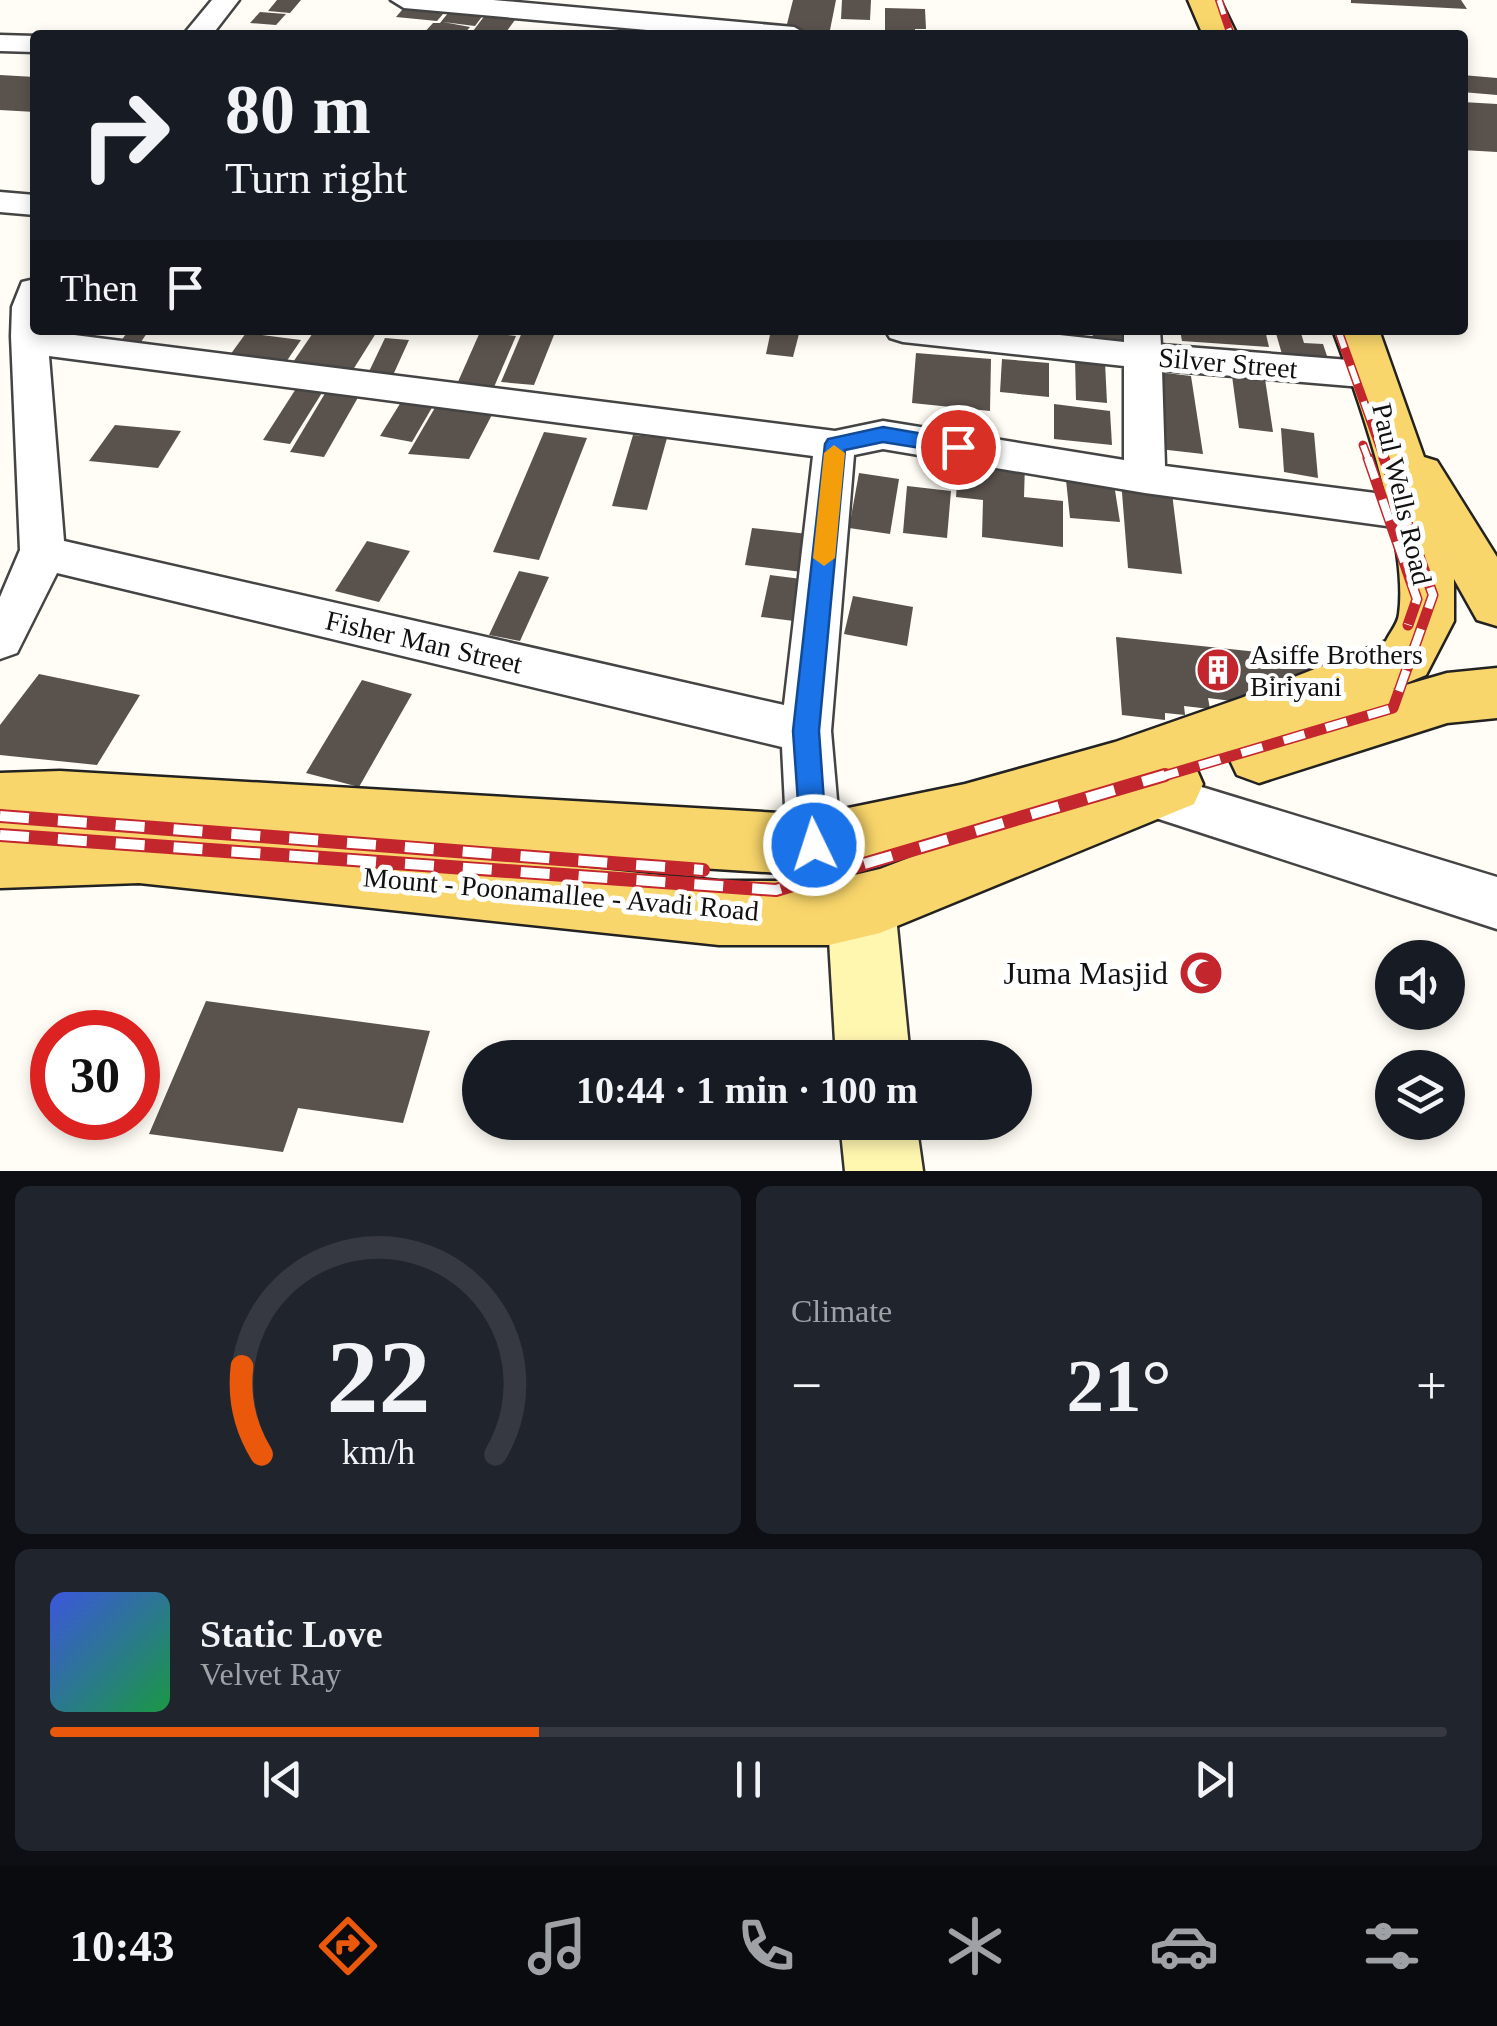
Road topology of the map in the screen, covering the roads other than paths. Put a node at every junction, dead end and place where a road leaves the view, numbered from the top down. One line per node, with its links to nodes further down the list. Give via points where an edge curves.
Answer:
1 (226, 0): 4 (street)
2 (404, 0): 5 (street)
3 (1204, 0): 6 (main road)
4 (201, 30)
5 (738, 30)
6 (1218, 30)
7 (0, 44): 8 (street)
8 (30, 44)
9 (0, 202): 10 (street)
10 (30, 205)
11 (31, 335): 13 (street)
12 (995, 335): 14 (street, Silver Street)
13 (31, 342): 16 (street); 19 (street)
14 (1142, 343): 15 (street, Silver Street); 17 (street)
15 (1372, 374): 18 (main road)
16 (835, 444): 17 (street, via 883,434); 23 (street)
17 (1145, 478): 18 (street)
18 (1428, 516): 20 (main road); 22 (main road, Paul Wells Road, via 1427,616)
19 (42, 553): 21 (street); 23 (street, Fisher Man Street)
20 (1497, 604)
21 (0, 640)
22 (1450, 683): 24 (main road, Mount - Poonamallee - Avadi Road); 26 (main road, via 1274,714 906,829)
23 (806, 731): 26 (street)
24 (1146, 793): 28 (street); 29 (main road, Mount - Poonamallee - Avadi Road)
25 (0, 801): 26 (main road, via 60,799)
26 (814, 845)
27 (0, 858): 29 (main road, Mount - Poonamallee - Avadi Road, via 140,854 719,912 829,913)
28 (1497, 903)
29 (861, 906): 30 (street)
30 (872, 1040)
31 (880, 1140): 32 (street)
32 (884, 1171)

